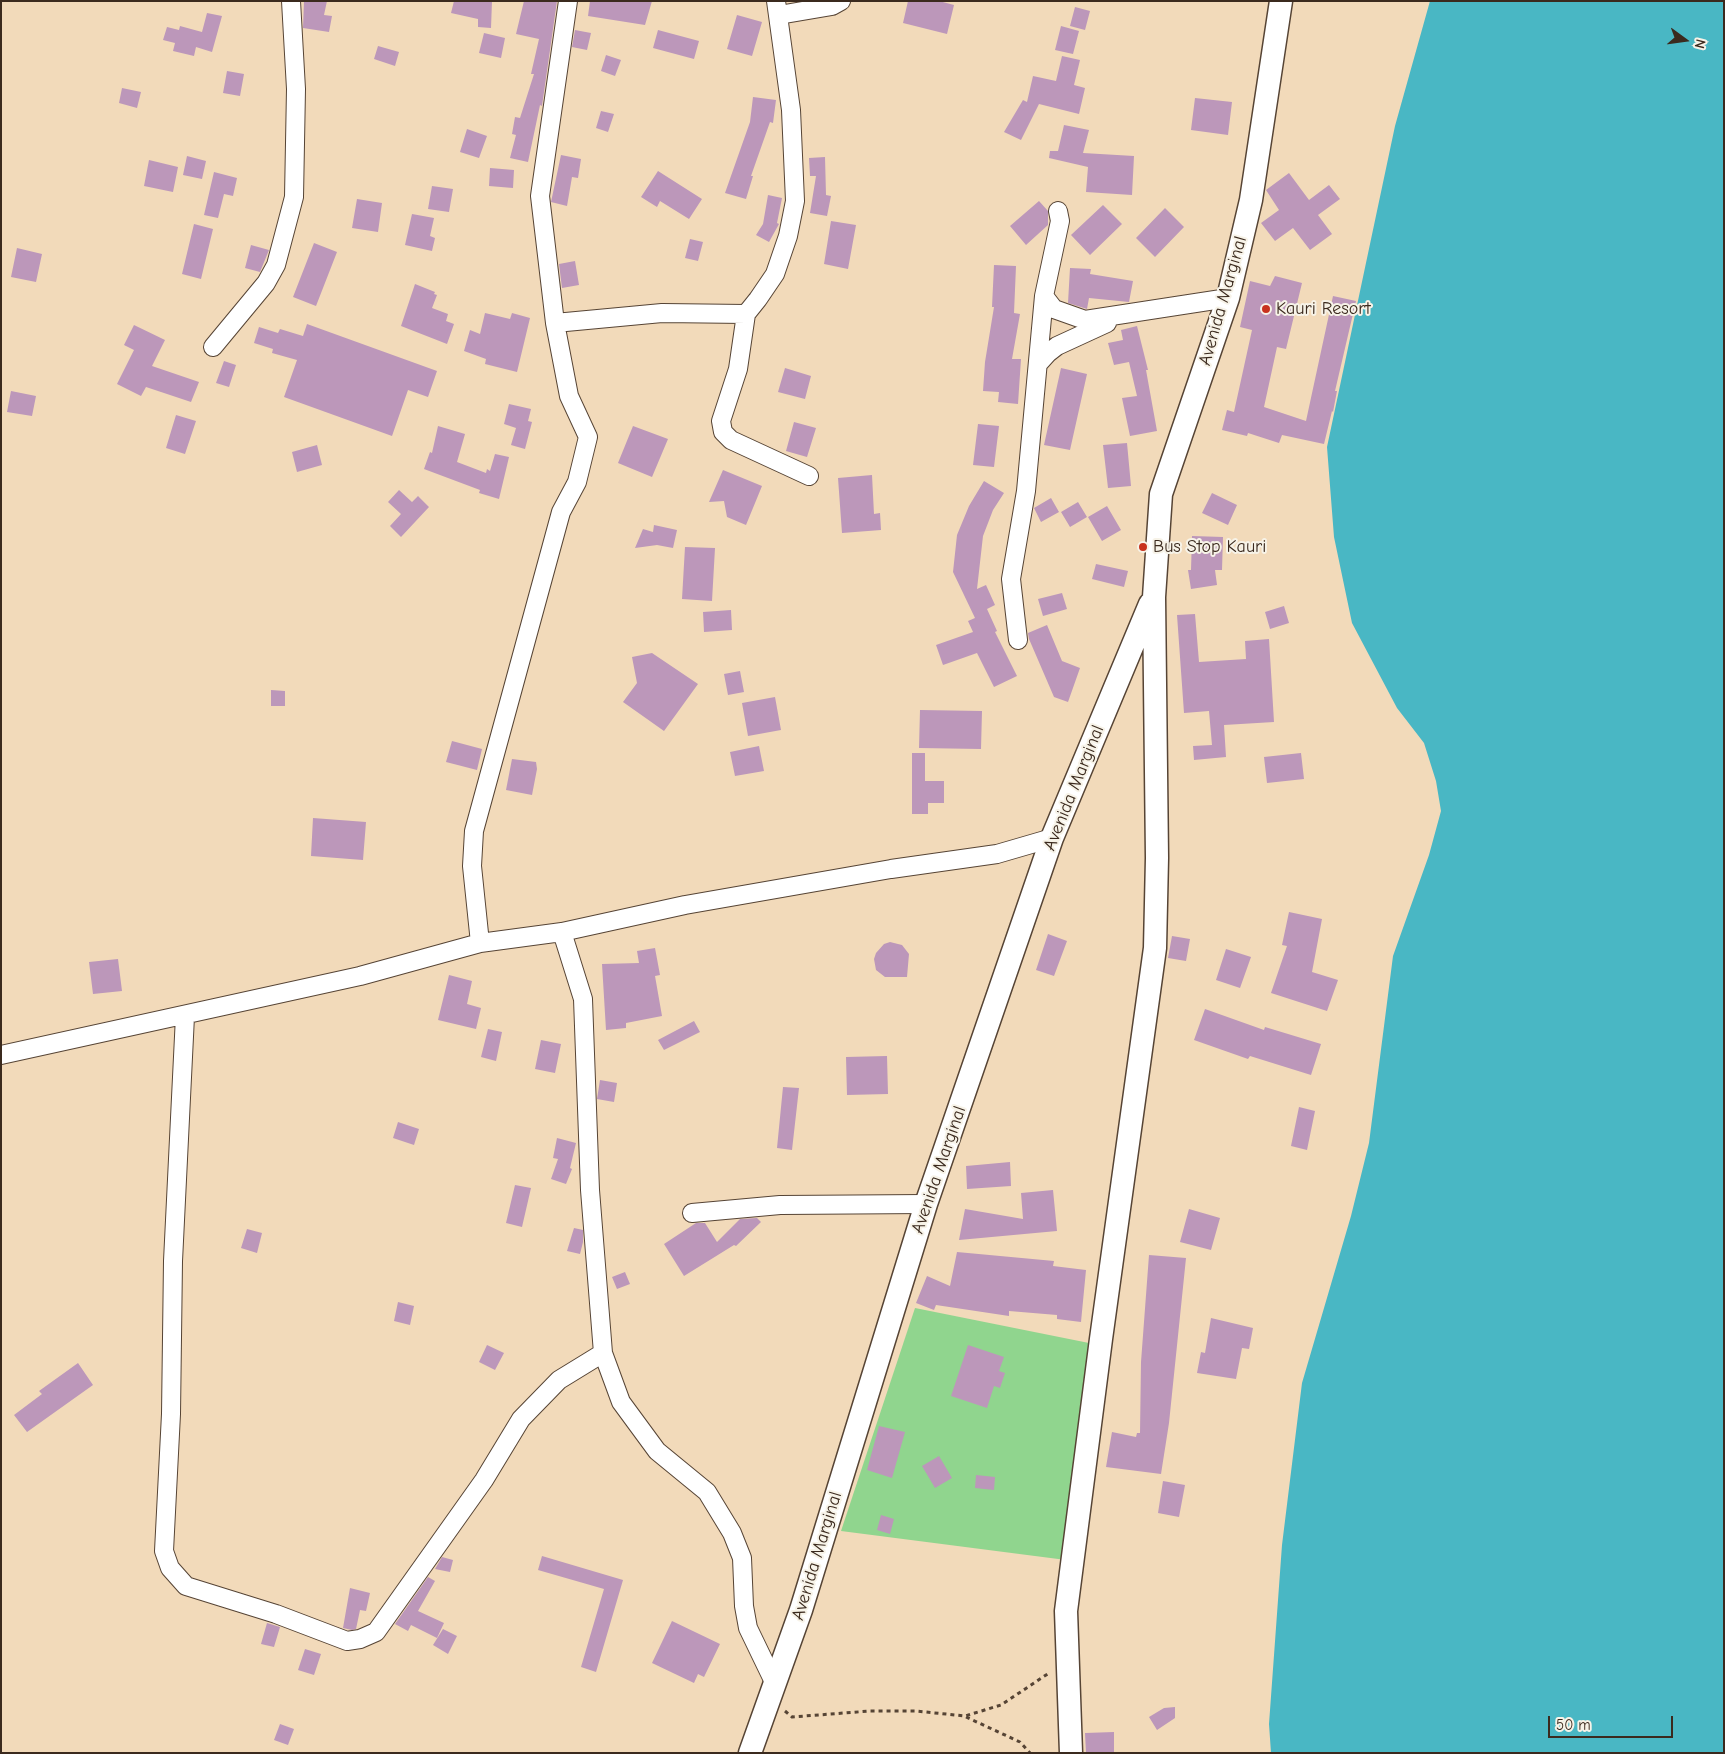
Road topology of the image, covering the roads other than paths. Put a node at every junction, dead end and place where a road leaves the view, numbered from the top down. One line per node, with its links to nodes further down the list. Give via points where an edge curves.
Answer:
1 (291, 1): 12 (street, via 296,89 294,197 276,265 266,283)
2 (568, 1): 11 (street, via 540,196)
3 (841, 1): 5 (street, via 832,6)
4 (1281, 1): 8 (street, Avenida Marginal, via 1251,200)
5 (777, 8): 9 (street, via 791,110 796,201 775,274)
6 (1058, 211): 7 (street, via 1060,221)
7 (1044, 296): 10 (street, via 1054,309 1085,320); 13 (street)
8 (1228, 298): 10 (street); 15 (street, Avenida Marginal, via 1161,494)
9 (746, 314): 11 (street, via 662,313); 14 (street, via 738,368 722,421 723,432 731,440)
10 (1128, 314): 13 (street, via 1057,346)
11 (555, 322): 19 (street, via 569,396 588,437 577,482 561,512 474,831 472,866)
12 (213, 347)
13 (1038, 364): 16 (street, via 1026,491 1011,579)
14 (809, 476)
15 (1154, 597): 17 (street, Avenida Marginal); 27 (street, Avenida Marginal, via 1157,858 1154,948 1066,1611)
16 (1018, 640)
17 (1052, 838): 18 (street, via 997,854 685,904); 22 (street, Avenida Marginal)
18 (562, 932): 19 (street); 24 (street, via 583,999 590,1190)
19 (480, 943): 20 (street, via 360,976)
20 (185, 1016): 21 (street); 24 (street, via 164,1550 170,1568 186,1586 276,1614 347,1641 376,1632 474,1496 521,1419 559,1380)
21 (1, 1055)
22 (926, 1204): 23 (street, via 780,1205); 25 (street, Avenida Marginal, via 801,1610)
23 (692, 1213)
24 (603, 1353): 25 (street, via 621,1402 657,1451 707,1492 732,1533 742,1558 748,1628)
25 (775, 1684): 26 (street, Avenida Marginal)
26 (750, 1753)
27 (1071, 1753)

